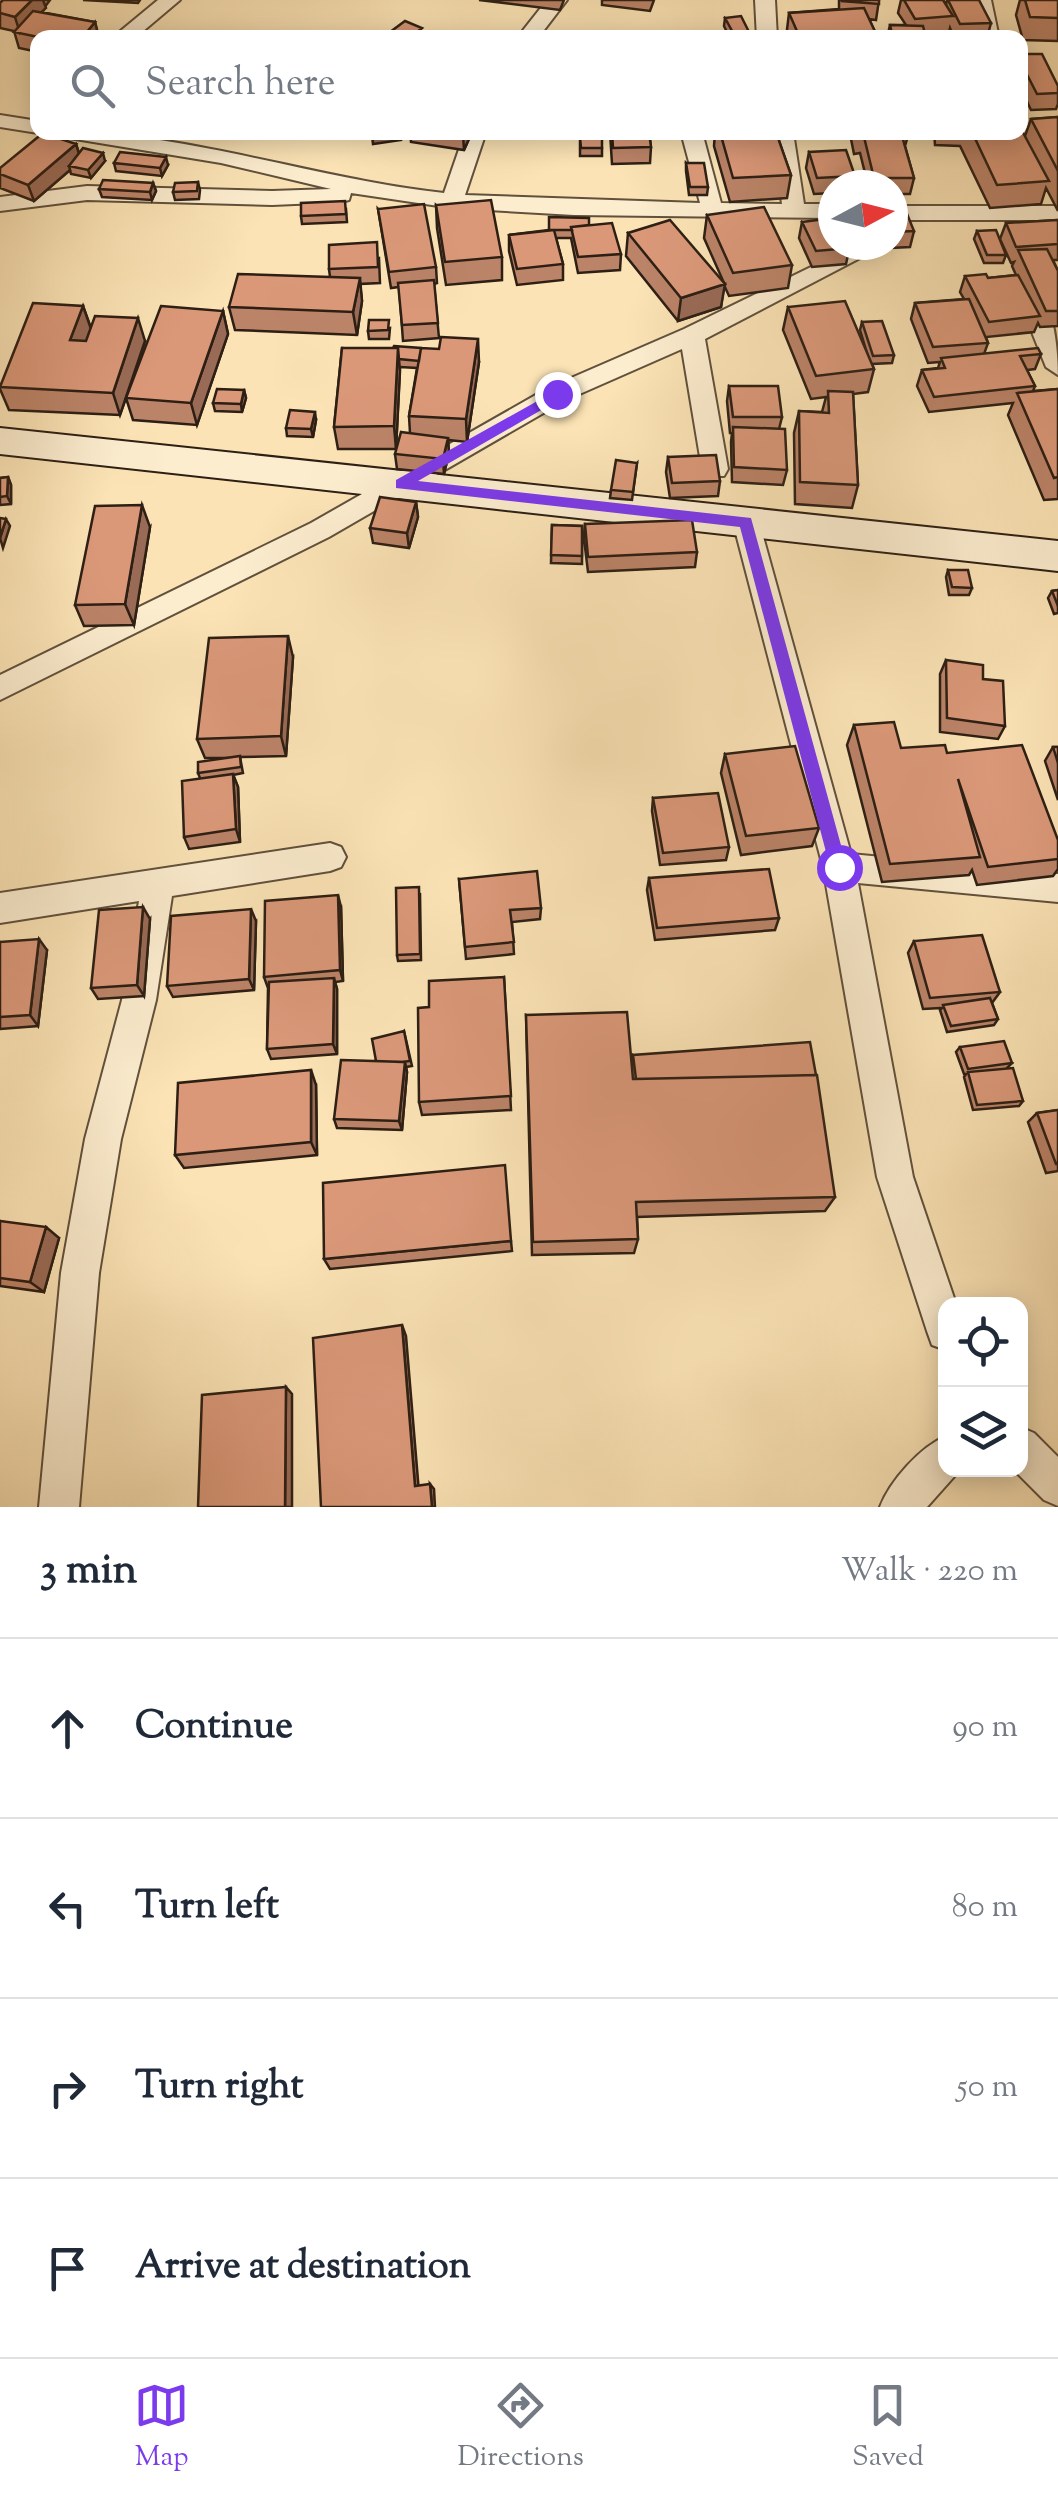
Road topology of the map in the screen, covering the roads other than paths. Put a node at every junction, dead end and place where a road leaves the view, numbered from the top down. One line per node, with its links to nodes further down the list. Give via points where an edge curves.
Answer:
1 (170, 0): 5 (street)
2 (557, 0): 6 (street)
3 (765, 0): 7 (street)
4 (981, 0): 8 (street)
5 (132, 30)
6 (533, 30)
7 (767, 30)
8 (987, 30)
9 (30, 107): 10 (street)
10 (6, 122)
11 (116, 140): 15 (street)
12 (473, 140): 16 (street)
13 (693, 140): 18 (street)
14 (783, 140): 20 (street)
15 (379, 193): 16 (street); 17 (street, via 87,193)
16 (452, 201): 18 (street)
17 (0, 204)
18 (712, 207): 20 (street)
19 (1045, 208): 23 (street)
20 (794, 210): 21 (street)
21 (818, 211)
22 (908, 213): 23 (street)
23 (937, 214): 24 (street)
24 (908, 228)
25 (1016, 258): 28 (street)
26 (844, 260): 27 (street)
27 (692, 335): 30 (street); 31 (street, via 557,394)
28 (1058, 367)
29 (0, 441): 31 (main road)
30 (716, 469)
31 (401, 484): 32 (main road); 34 (street)
32 (746, 522): 33 (main road); 36 (street)
33 (1058, 556)
34 (0, 688)
35 (330, 858): 37 (street)
36 (839, 867): 38 (street); 40 (street, via 896,1177)
37 (158, 884): 39 (street); 44 (street, via 80,1273)
38 (1058, 888)
39 (0, 908)
40 (938, 1307)
41 (1028, 1455): 43 (street)
42 (938, 1465): 45 (street)
43 (1058, 1486)
44 (58, 1507)
45 (900, 1507)

